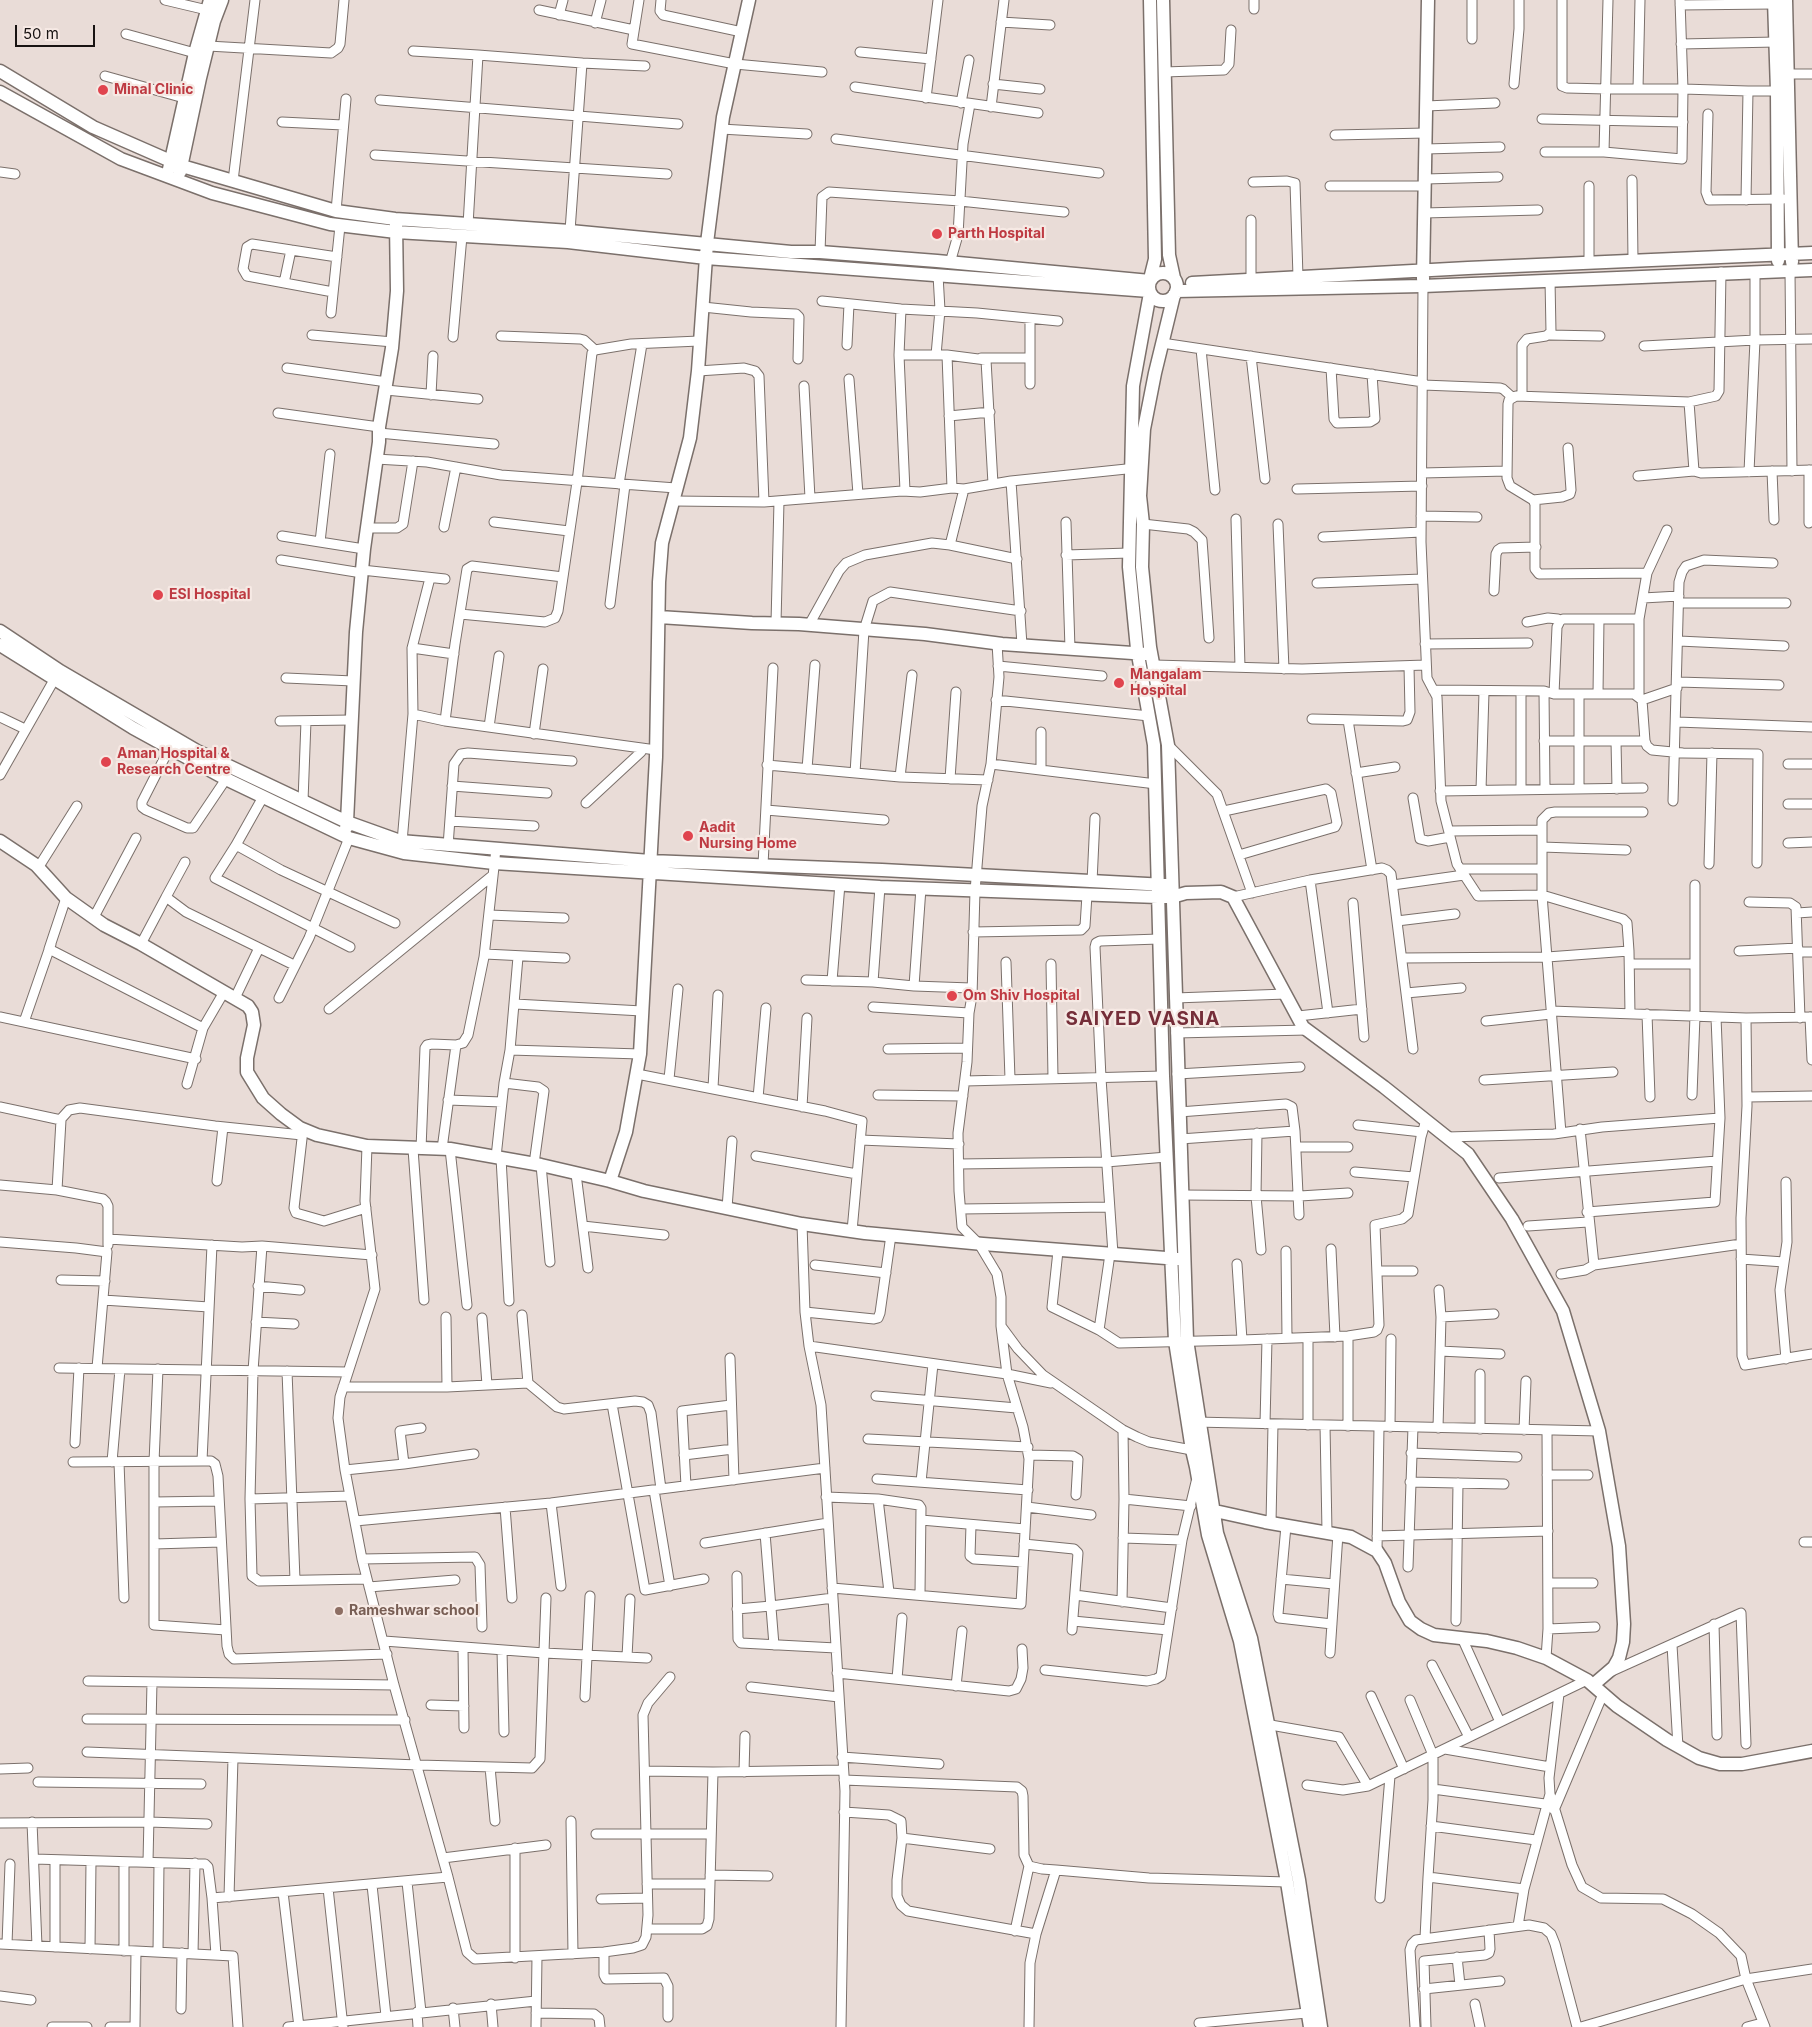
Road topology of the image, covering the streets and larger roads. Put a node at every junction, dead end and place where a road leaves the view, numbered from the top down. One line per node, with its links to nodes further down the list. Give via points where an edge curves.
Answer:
1 (165, 0): 22 (street)
2 (222, 0): 35 (street)
3 (255, 0): 36 (street)
4 (344, 0): 36 (street, via 340,44 336,51)
5 (562, 0): 24 (street)
6 (600, 0): 26 (street)
7 (639, 0): 28 (street)
8 (661, 0): 30 (street, via 663,15)
9 (750, 0): 30 (street)
10 (938, 0): 41 (street)
11 (1004, 0): 25 (street)
12 (1150, 0): 140 (street, via 1155,260)
13 (1163, 0): 48 (street)
14 (1428, 0): 69 (street)
15 (1472, 0): 32 (street)
16 (1519, 0): 54 (street)
17 (1562, 0): 57 (street, via 1562,86)
18 (1608, 0): 57 (street)
19 (1640, 0): 58 (street)
20 (1778, 1): 21 (street); 33 (street); 49 (street)
21 (1680, 3): 34 (street)
22 (208, 5): 39 (street)
23 (539, 10): 24 (street)
24 (559, 14): 26 (street)
25 (1001, 22): 27 (street); 53 (street)
26 (596, 23): 28 (street)
27 (1050, 25)
28 (634, 30): 44 (street, via 632,44)
29 (1231, 30): 48 (street, via 1229,64 1224,70)
30 (742, 32): 44 (street)
31 (126, 34): 39 (street)
32 (1472, 39)
33 (1776, 42): 34 (street); 61 (street)
34 (1681, 44): 59 (street)
35 (208, 46): 36 (street); 93 (street)
36 (250, 49): 102 (street)
37 (413, 51): 40 (street)
38 (860, 52): 41 (street)
39 (195, 53): 63 (street)
40 (478, 55): 43 (street); 71 (street)
41 (931, 59): 64 (street)
42 (969, 60): 68 (street)
43 (582, 62): 45 (street); 74 (street)
44 (735, 64): 47 (street); 81 (street)
45 (645, 66)
46 (0, 72): 52 (street)
47 (822, 72)
48 (1164, 72): 142 (street, via 1169,256)
49 (1788, 74): 50 (street); 107 (street)
50 (1812, 74)
51 (104, 76): 63 (street)
52 (14, 82): 62 (street); 93 (street, via 93,127)
53 (994, 84): 56 (street); 70 (street)
54 (1514, 84)
55 (855, 87): 64 (street)
56 (1040, 89)
57 (1606, 89): 58 (street); 76 (street)
58 (1638, 89): 59 (street)
59 (1683, 89): 60 (street); 78 (street)
60 (1748, 91): 61 (street); 108 (street)
61 (1777, 91): 107 (street)
62 (3, 93): 100 (street, via 114,156)
63 (184, 98): 93 (street)
64 (926, 98): 68 (street)
65 (346, 99): 80 (street)
66 (380, 100): 71 (street)
67 (1495, 103): 69 (street)
68 (966, 104): 70 (street); 91 (street)
69 (1426, 106): 82 (street)
70 (991, 107): 72 (street)
71 (475, 108): 74 (street); 92 (street)
72 (1038, 113)
73 (1708, 114): 108 (street, via 1707,196 1712,201)
74 (578, 116): 79 (street); 94 (street)
75 (1542, 119): 76 (street)
76 (1605, 121): 78 (street); 89 (street)
77 (282, 122): 80 (street)
78 (1683, 122): 89 (street, via 1682,158)
79 (678, 124)
80 (343, 126): 111 (street)
81 (721, 130): 83 (street); 119 (street)
82 (1426, 133): 84 (street); 87 (street)
83 (806, 134)
84 (1335, 135)
85 (836, 140): 91 (street)
86 (1500, 147): 87 (street)
87 (1425, 149): 104 (street)
88 (1545, 152): 89 (street)
89 (1604, 152)
90 (375, 155): 92 (street)
91 (963, 155): 96 (street); 109 (street)
92 (472, 161): 94 (street); 117 (street)
93 (177, 163): 100 (street); 102 (street)
94 (575, 168): 98 (street); 118 (street)
95 (0, 172): 97 (street)
96 (1099, 173)
97 (15, 174)
98 (666, 174)
99 (1498, 177): 104 (street)
100 (172, 178): 116 (street, via 212,193)
101 (1632, 180): 127 (street)
102 (233, 181): 111 (street)
103 (1253, 182): 136 (street, via 1295,183)
104 (1425, 182): 105 (street); 113 (street)
105 (1330, 186)
106 (1589, 186): 128 (street)
107 (1784, 199): 108 (street); 123 (street); 124 (street)
108 (1746, 200)
109 (960, 201): 112 (street); 121 (street, via 829,192 822,197); 129 (street, via 958,235)
110 (1538, 210): 113 (street)
111 (336, 211): 115 (street)
112 (1064, 212)
113 (1424, 213): 130 (street)
114 (1251, 220): 137 (street)
115 (396, 225): 116 (street); 117 (street); 161 (street, via 397,291)
116 (340, 226): 125 (street)
117 (465, 230): 118 (street); 126 (street); 156 (street)
118 (570, 231): 119 (street)
119 (707, 243): 121 (street); 126 (street)
120 (291, 250): 125 (street); 139 (street); 139 (street, via 252,244 246,250 244,274)
121 (820, 252): 129 (street)
122 (1812, 253): 124 (street)
123 (1778, 254): 124 (street); 127 (street); 132 (street)
124 (1791, 254): 132 (street)
125 (337, 258): 143 (street)
126 (706, 258): 135 (street); 146 (street)
127 (1633, 260): 128 (street)
128 (1588, 262): 130 (street)
129 (950, 263): 140 (street)
130 (1423, 270): 136 (street); 141 (street)
131 (1812, 270): 132 (street)
132 (1787, 271): 134 (street); 158 (street)
133 (1721, 272): 134 (street); 138 (street); 162 (street)
134 (1755, 272): 157 (street)
135 (938, 275): 140 (street); 148 (street)
136 (1298, 277): 137 (street)
137 (1251, 280): 142 (street)
138 (1550, 280): 141 (street); 153 (street, via 1552,329)
139 (284, 283): 143 (street)
140 (1150, 286): 142 (street, via 1153,276 1162,272 1171,275); 142 (street, via 1157,300 1162,301 1171,299); 200 (street, via 1135,367)
141 (1423, 286): 142 (street); 182 (street)
142 (1175, 287): 163 (street)
143 (334, 292): 149 (street)
144 (822, 301): 145 (street)
145 (849, 304): 147 (street); 165 (street)
146 (702, 307): 160 (street); 176 (street, via 798,315)
147 (901, 309): 148 (street); 170 (street)
148 (940, 310): 150 (street); 171 (street)
149 (331, 313)
150 (1030, 319): 151 (street); 175 (street)
151 (1058, 321)
152 (312, 335): 161 (street)
153 (1549, 335): 155 (street); 187 (street, via 1527,339 1522,345)
154 (501, 336): 168 (street, via 580,339)
155 (1600, 336)
156 (453, 337)
157 (1755, 340): 158 (street); 162 (street); 206 (street)
158 (1790, 340): 159 (street); 204 (street)
159 (1812, 340)
160 (699, 341): 164 (street); 179 (street)
161 (393, 342): 184 (street)
162 (1719, 342): 166 (street); 189 (street, via 1719,391 1709,399)
163 (1162, 343): 167 (street); 200 (street)
164 (642, 344): 168 (street); 212 (street)
165 (847, 345)
166 (1644, 346)
167 (1201, 349): 173 (street); 218 (street)
168 (595, 350): 211 (street, via 592,353)
169 (947, 354): 171 (street); 174 (street); 192 (street)
170 (899, 355): 171 (street); 219 (street)
171 (936, 355)
172 (433, 356): 186 (street)
173 (1251, 356): 178 (street); 209 (street)
174 (981, 358): 175 (street); 190 (street, via 987,363)
175 (1030, 358): 183 (street)
176 (798, 359)
177 (287, 368): 184 (street)
178 (1331, 368): 180 (street); 180 (street, via 1334,419 1337,423 1375,419)
179 (698, 371): 220 (street, via 690,438); 225 (street, via 744,368 759,376)
180 (1372, 374): 182 (street)
181 (849, 379): 221 (street)
182 (1423, 383): 187 (street, via 1500,388); 207 (street)
183 (1030, 384)
184 (387, 386): 186 (street); 193 (street)
185 (804, 386): 222 (street)
186 (431, 395): 188 (street)
187 (1517, 397): 189 (street); 205 (street, via 1508,404)
188 (478, 399)
189 (1689, 402): 202 (street)
190 (990, 412): 192 (street); 213 (street)
191 (278, 413): 193 (street)
192 (949, 416): 215 (street)
193 (379, 430): 194 (street); 197 (street)
194 (494, 444)
195 (1568, 448): 223 (street, via 1570,494)
196 (330, 454): 242 (street)
197 (376, 459): 198 (street); 236 (street)
198 (413, 461): 199 (street); 236 (street, via 403,524 396,528)
199 (456, 467): 211 (street); 235 (street)
200 (1136, 468): 210 (street); 233 (street); 246 (street)
201 (1811, 470): 204 (street); 232 (street)
202 (1694, 471): 206 (street); 208 (street)
203 (1772, 471): 204 (street); 206 (street); 229 (street)
204 (1792, 471)
205 (1507, 472): 207 (street); 223 (street, via 1510,486)
206 (1749, 472)
207 (1422, 473): 214 (street)
208 (1638, 476)
209 (1265, 479)
210 (1011, 481): 213 (street); 248 (street)
211 (578, 482): 212 (street); 238 (street)
212 (622, 484): 220 (street); 262 (street)
213 (993, 484): 217 (street)
214 (1422, 486): 216 (street); 226 (street)
215 (952, 488): 217 (street); 219 (street)
216 (1297, 489)
217 (964, 490): 243 (street)
218 (1215, 490)
219 (905, 491): 221 (street)
220 (675, 494): 225 (street); 265 (street, via 662,543)
221 (858, 494): 222 (street)
222 (810, 498): 224 (street)
223 (1532, 500): 244 (street, via 1536,509)
224 (779, 501): 225 (street); 270 (street)
225 (764, 502)
226 (1421, 516): 227 (street); 239 (street)
227 (1477, 517)
228 (1236, 519): 292 (street)
229 (1774, 520)
230 (494, 522): 238 (street)
231 (1066, 522): 247 (street)
232 (1809, 523)
233 (1143, 524): 274 (street, via 1188,529 1202,540); 287 (street, via 1142,567)
234 (1278, 524): 295 (street)
235 (444, 527)
236 (367, 528): 245 (street)
237 (1667, 530): 252 (street)
238 (569, 531): 253 (street)
239 (1421, 532): 241 (street); 255 (street)
240 (282, 536): 242 (street)
241 (1324, 537)
242 (320, 542): 245 (street)
243 (950, 545): 248 (street); 271 (street, via 932,543 865,555 846,563)
244 (1536, 547): 252 (street, via 1535,569 1539,574); 258 (street, via 1498,550)
245 (364, 549): 251 (street)
246 (1129, 553): 247 (street); 285 (street)
247 (1066, 555): 283 (street)
248 (1017, 559): 263 (street)
249 (282, 560): 251 (street)
250 (1773, 563): 260 (street, via 1696,561 1682,572)
251 (362, 572): 254 (street); 300 (street)
252 (1647, 573): 259 (street)
253 (563, 577): 264 (street, via 558,611 550,621); 264 (street, via 469,567)
254 (430, 578): 256 (street); 282 (street)
255 (1422, 579): 257 (street); 278 (street)
256 (445, 580)
257 (1317, 583)
258 (1494, 590)
259 (1643, 598): 260 (street); 267 (street)
260 (1679, 599): 261 (street); 275 (street)
261 (1786, 603)
262 (610, 604)
263 (1021, 611): 272 (street, via 890,592 873,601); 280 (street)
264 (460, 614): 284 (street)
265 (659, 617): 270 (street); 335 (street)
266 (1599, 619): 267 (street); 268 (street); 310 (street)
267 (1639, 619): 311 (street)
268 (1560, 621): 269 (street, via 1548,618); 308 (street)
269 (1527, 622)
270 (776, 623): 271 (street)
271 (809, 625): 272 (street)
272 (864, 630): 276 (street); 346 (street)
273 (0, 631): 366 (street, via 60,671 197,751)
274 (1209, 638)
275 (1679, 641): 281 (street); 301 (street)
276 (997, 643): 280 (street); 290 (street)
277 (1528, 643): 278 (street)
278 (1425, 644): 289 (street)
279 (0, 645): 299 (street)
280 (1022, 645): 283 (street)
281 (1784, 646)
282 (412, 648): 284 (street); 313 (street)
283 (1070, 649): 285 (street)
284 (454, 654): 321 (street)
285 (1138, 654): 287 (street); 314 (street)
286 (499, 656): 323 (street)
287 (1153, 660): 292 (street); 332 (street)
288 (815, 665): 344 (street)
289 (1426, 665): 291 (street); 303 (street, via 1427,678)
290 (998, 666): 297 (street); 312 (street)
291 (1409, 666): 295 (street); 318 (street, via 1410,712 1407,720)
292 (1240, 667): 295 (street)
293 (773, 668): 342 (street)
294 (542, 669): 327 (street)
295 (1284, 669)
296 (912, 675): 349 (street)
297 (1102, 676)
298 (286, 678): 300 (street)
299 (54, 680): 325 (street); 334 (street)
300 (353, 681): 317 (street)
301 (1678, 685): 302 (street); 311 (street); 322 (street)
302 (1779, 685)
303 (1433, 690): 307 (street); 361 (street, via 1437,697)
304 (1521, 691): 305 (street); 307 (street); 359 (street)
305 (1544, 691): 308 (street); 331 (street)
306 (956, 692): 351 (street)
307 (1484, 692): 358 (street)
308 (1554, 694): 309 (street)
309 (1579, 694): 310 (street); 328 (street)
310 (1598, 694): 311 (street, via 1634,694)
311 (1640, 698): 330 (street)
312 (996, 700): 314 (street); 339 (street)
313 (413, 714): 321 (street); 384 (street)
314 (1149, 716): 353 (street)
315 (0, 718): 325 (street)
316 (1312, 719): 318 (street)
317 (352, 720): 320 (street); 377 (street)
318 (1348, 720): 347 (street)
319 (280, 721): 320 (street)
320 (306, 721): 366 (street)
321 (445, 721): 323 (street)
322 (1676, 722): 324 (street); 336 (street)
323 (489, 727): 327 (street)
324 (1812, 727)
325 (26, 729): 348 (street)
326 (1041, 732): 345 (street)
327 (534, 734): 333 (street)
328 (1580, 741): 329 (street); 331 (street); 356 (street)
329 (1616, 741): 330 (street); 357 (street)
330 (1645, 741): 336 (street, via 1652,750)
331 (1544, 742): 360 (street)
332 (1168, 745): 372 (street, via 1218,794); 414 (street)
333 (642, 748): 335 (street); 367 (street)
334 (169, 749): 350 (street); 350 (street, via 142,802 146,810 193,828)
335 (656, 750): 393 (street)
336 (1676, 752): 337 (street); 365 (street)
337 (1712, 753): 395 (street, via 1758,754); 396 (street)
338 (572, 761): 354 (street, via 461,754 454,764)
339 (991, 764): 345 (street); 352 (street)
340 (1788, 764): 341 (street)
341 (1812, 764)
342 (767, 765): 344 (street); 371 (street)
343 (1395, 767): 347 (street)
344 (807, 769): 346 (street)
345 (1041, 770): 353 (street)
346 (855, 773): 349 (street)
347 (1356, 773): 401 (street)
348 (0, 775)
349 (900, 777): 351 (street)
350 (226, 778): 363 (street)
351 (950, 779): 352 (street)
352 (988, 780): 404 (street, via 982,806)
353 (1156, 784): 413 (street)
354 (452, 786): 362 (street); 376 (street)
355 (1643, 788): 357 (street)
356 (1579, 789): 357 (street); 360 (street)
357 (1617, 789)
358 (1481, 790): 359 (street); 361 (street)
359 (1521, 790): 360 (street)
360 (1545, 790)
361 (1440, 791): 380 (street)
362 (547, 793)
363 (263, 797): 381 (street); 387 (street)
364 (1413, 798): 380 (street, via 1420,840 1428,841)
365 (1673, 800)
366 (303, 801): 377 (street)
367 (586, 802)
368 (1788, 804): 369 (street)
369 (1812, 804)
370 (77, 806): 398 (street)
371 (766, 810): 375 (street); 397 (street)
372 (1224, 810): 392 (street); 392 (street, via 1326,789 1331,793 1335,827)
373 (1643, 812): 379 (street, via 1549,813 1542,820)
374 (1095, 818): 406 (street)
375 (884, 820)
376 (450, 821): 378 (street); 388 (street)
377 (348, 822): 381 (street); 384 (street)
378 (534, 826)
379 (1542, 830): 380 (street); 389 (street)
380 (1449, 834): 402 (street)
381 (346, 837): 399 (street, via 404,853); 415 (street)
382 (136, 838): 428 (street)
383 (0, 841): 398 (street)
384 (402, 842): 388 (street)
385 (1812, 842): 386 (street)
386 (1788, 843)
387 (236, 846): 415 (street); 432 (street, via 215,878)
388 (448, 846): 390 (street)
389 (1542, 847): 391 (street); 400 (street)
390 (496, 849): 393 (street); 399 (street)
391 (1626, 850)
392 (1239, 855): 416 (street)
393 (650, 861): 397 (street); 403 (street)
394 (185, 862): 419 (street)
395 (1757, 863)
396 (1709, 864)
397 (763, 866): 404 (street)
398 (38, 868): 421 (street)
399 (494, 869): 403 (street, via 550,866); 427 (street); 468 (street)
400 (1542, 869): 402 (street); 418 (street)
401 (1372, 870): 405 (street); 408 (street, via 1388,870)
402 (1462, 872): 408 (street); 418 (street, via 1478,896)
403 (649, 874): 407 (street); 470 (street)
404 (976, 876): 406 (street); 412 (street)
405 (1310, 880): 416 (street); 472 (street)
406 (1092, 882): 413 (street)
407 (840, 884): 410 (street); 453 (street)
408 (1393, 885): 430 (street)
409 (1695, 885): 450 (street)
410 (880, 886): 411 (street); 454 (street)
411 (921, 888): 412 (street); 455 (street)
412 (975, 891): 417 (street); 433 (street)
413 (1158, 891): 414 (street); 417 (street); 434 (street)
414 (1172, 891): 420 (street, via 1221,892); 464 (street)
415 (328, 892): 431 (street); 432 (street)
416 (1252, 893): 420 (street)
417 (1087, 895): 433 (street, via 1085,926 1081,930)
418 (1542, 895): 439 (street, via 1623,919 1627,924); 444 (street)
419 (166, 897): 435 (street); 437 (street, via 186,912)
420 (1233, 897): 460 (street)
421 (66, 898): 428 (street); 485 (street); 486 (street, via 49,949)
422 (1749, 902): 424 (street, via 1790,903)
423 (1353, 903): 469 (street)
424 (1797, 912): 425 (street); 438 (street)
425 (1812, 912)
426 (1455, 914): 430 (street)
427 (489, 915): 429 (street); 442 (street)
428 (94, 918): 435 (street)
429 (564, 918)
430 (1397, 921): 446 (street)
431 (395, 923)
432 (313, 928): 436 (street); 451 (street)
433 (973, 932): 456 (street)
434 (1159, 939): 503 (street); 505 (street, via 1096,943)
435 (141, 944): 461 (street)
436 (350, 947)
437 (259, 948): 451 (street); 461 (street)
438 (1798, 950): 440 (street); 441 (street); 482 (street)
439 (1629, 951): 444 (street); 449 (street)
440 (1739, 951)
441 (1812, 952)
442 (485, 954): 443 (street); 490 (street, via 468,1036 463,1043)
443 (518, 957): 445 (street); 465 (street)
444 (1547, 957): 446 (street); 473 (street)
445 (566, 958)
446 (1402, 958): 459 (street)
447 (1006, 962): 507 (street)
448 (1051, 964): 504 (street)
449 (1630, 964): 450 (street); 474 (street)
450 (1695, 964): 477 (street)
451 (294, 965): 463 (street)
452 (806, 980): 453 (street)
453 (832, 981): 454 (street)
454 (873, 982): 455 (street)
455 (914, 986): 456 (street)
456 (971, 988): 471 (street)
457 (1461, 988): 459 (street)
458 (678, 989): 506 (street)
459 (1406, 993): 492 (street)
460 (1286, 994): 464 (street); 476 (street)
461 (230, 995): 486 (street); 532 (street, via 248,1006 254,1018 247,1072 263,1098)
462 (718, 995): 512 (street)
463 (279, 998)
464 (1175, 998): 488 (street)
465 (515, 1004): 470 (street); 493 (street)
466 (873, 1007): 471 (street)
467 (766, 1008): 519 (street)
468 (329, 1009)
469 (1362, 1009): 472 (street); 489 (street)
470 (642, 1011): 495 (street)
471 (969, 1013): 491 (street)
472 (1328, 1013): 476 (street)
473 (1551, 1013): 474 (street); 484 (street); 502 (street)
474 (1630, 1014): 475 (street)
475 (1647, 1014): 477 (street); 517 (street)
476 (1298, 1016): 487 (street)
477 (1695, 1016): 479 (street); 515 (street)
478 (0, 1017): 485 (street)
479 (1716, 1017): 481 (street); 525 (street)
480 (807, 1018): 523 (street)
481 (1746, 1018): 482 (street); 518 (street)
482 (1800, 1018): 483 (street)
483 (1811, 1018): 497 (street)
484 (1486, 1021)
485 (24, 1022): 496 (street)
486 (203, 1028): 496 (street)
487 (1308, 1030): 488 (street); 528 (street)
488 (1176, 1033): 501 (street)
489 (1364, 1037)
490 (456, 1045): 520 (street); 543 (street, via 432,1044 425,1048)
491 (967, 1048): 494 (street); 509 (street)
492 (1413, 1049)
493 (510, 1050): 495 (street); 510 (street)
494 (888, 1050)
495 (640, 1054): 500 (street)
496 (196, 1059): 511 (street)
497 (1812, 1060)
498 (1300, 1067): 501 (street)
499 (1613, 1072): 502 (street)
500 (637, 1074): 506 (street); 559 (street, via 626,1132)
501 (1177, 1074): 524 (street)
502 (1556, 1075): 508 (street); 534 (street)
503 (1163, 1076): 505 (street); 546 (street)
504 (1053, 1078): 505 (street); 507 (street)
505 (1101, 1078): 549 (street)
506 (669, 1079): 512 (street)
507 (1010, 1079): 509 (street)
508 (1484, 1080)
509 (965, 1081): 514 (street)
510 (504, 1083): 521 (street); 551 (street, via 538,1087 544,1091)
511 (187, 1084)
512 (713, 1088): 519 (street)
513 (878, 1095): 514 (street)
514 (963, 1096): 539 (street)
515 (1692, 1096)
516 (1812, 1096): 518 (street)
517 (1650, 1097)
518 (1747, 1097): 583 (street)
519 (758, 1098): 523 (street)
520 (448, 1100): 521 (street); 544 (street)
521 (502, 1102): 547 (street)
522 (0, 1107): 526 (street)
523 (802, 1107): 537 (street, via 862,1121)
524 (1179, 1112): 531 (street, via 1286,1104 1292,1107); 536 (street)
525 (1720, 1118): 530 (street); 548 (street)
526 (60, 1120): 529 (street, via 69,1110 80,1108); 562 (street)
527 (1358, 1125): 528 (street)
528 (1424, 1126): 535 (street); 556 (street)
529 (223, 1127): 532 (street); 558 (street)
530 (1580, 1129): 534 (street); 552 (street)
531 (1295, 1131): 533 (street); 541 (street)
532 (303, 1133): 540 (street); 568 (street, via 294,1208 296,1214 324,1221)
533 (1257, 1133): 536 (street); 565 (street)
534 (1561, 1133): 535 (street)
535 (1447, 1137): 676 (street, via 1468,1154 1502,1204 1563,1311)
536 (1180, 1139): 564 (street)
537 (860, 1140): 539 (street); 555 (street)
538 (732, 1141): 569 (street)
539 (959, 1144): 550 (street)
540 (367, 1146): 543 (street); 568 (street)
541 (1296, 1147): 542 (street); 566 (street)
542 (1348, 1147)
543 (417, 1149): 544 (street); 611 (street)
544 (446, 1149): 547 (street); 613 (street)
545 (756, 1156): 555 (street)
546 (1167, 1157): 549 (street); 593 (street)
547 (498, 1158): 551 (street); 612 (street)
548 (1717, 1161): 552 (street); 571 (street, via 1715,1202)
549 (1106, 1162): 550 (street); 567 (street)
550 (959, 1164): 570 (street)
551 (538, 1165): 554 (street); 595 (street)
552 (1585, 1171): 557 (street); 571 (street)
553 (1355, 1172): 556 (street)
554 (576, 1174): 559 (street); 575 (street)
555 (857, 1174): 577 (street)
556 (1414, 1177): 601 (street, via 1408,1214 1375,1225)
557 (1499, 1178)
558 (217, 1181)
559 (610, 1181): 569 (street)
560 (1786, 1182): 596 (street)
561 (0, 1185): 562 (street)
562 (57, 1190): 580 (street, via 103,1199 108,1206)
563 (1348, 1193): 566 (street)
564 (1182, 1195): 565 (street); 593 (street)
565 (1256, 1196): 566 (street); 588 (street)
566 (1300, 1196): 572 (street)
567 (1110, 1207): 570 (street); 591 (street)
568 (366, 1208): 592 (street)
569 (727, 1208): 574 (street)
570 (961, 1209): 582 (street, via 962,1226)
571 (1588, 1212): 573 (street)
572 (1299, 1215)
573 (1588, 1222): 576 (street); 599 (street)
574 (802, 1224): 577 (street); 615 (street)
575 (583, 1226): 578 (street); 600 (street)
576 (1528, 1226)
577 (852, 1231): 579 (street)
578 (664, 1235)
579 (891, 1235): 582 (street); 603 (street)
580 (108, 1239): 584 (street); 590 (street)
581 (0, 1242): 590 (street)
582 (979, 1244): 587 (street); 623 (street, via 997,1274)
583 (1741, 1244): 594 (street); 599 (street)
584 (212, 1245): 585 (street); 614 (street)
585 (262, 1246): 592 (street); 607 (street)
586 (1331, 1249): 626 (street)
587 (1058, 1250): 591 (street); 624 (street, via 1052,1307)
588 (1261, 1250)
589 (1286, 1251): 627 (street)
590 (107, 1252): 606 (street)
591 (1111, 1254): 593 (street); 624 (street)
592 (372, 1255): 648 (street, via 374,1294)
593 (1178, 1259): 632 (street)
594 (1741, 1259): 596 (street); 638 (street, via 1742,1356 1745,1365)
595 (550, 1262)
596 (1784, 1262): 638 (street, via 1780,1290)
597 (1237, 1264): 631 (street)
598 (815, 1265): 603 (street)
599 (1594, 1265): 604 (street)
600 (588, 1268)
601 (1377, 1271): 602 (street); 625 (street, via 1378,1328 1374,1332)
602 (1413, 1271)
603 (886, 1273): 615 (street, via 878,1318 874,1320)
604 (1561, 1274)
605 (61, 1280): 606 (street)
606 (105, 1281): 610 (street)
607 (258, 1286): 608 (street); 621 (street)
608 (300, 1290)
609 (1439, 1290): 619 (street)
610 (103, 1300): 614 (street); 642 (street)
611 (424, 1300)
612 (509, 1302)
613 (467, 1305)
614 (209, 1307): 645 (street)
615 (805, 1312): 633 (street)
616 (1494, 1314): 619 (street)
617 (522, 1315): 652 (street)
618 (446, 1316): 656 (street)
619 (1441, 1317): 634 (street)
620 (482, 1318): 654 (street)
621 (256, 1322): 622 (street); 646 (street)
622 (294, 1324)
623 (1001, 1326): 649 (street); 653 (street, via 1018,1350 1042,1375)
624 (1099, 1330): 632 (street, via 1119,1343)
625 (1348, 1336): 626 (street); 666 (street)
626 (1335, 1337): 628 (street)
627 (1288, 1338): 628 (street); 629 (street)
628 (1308, 1338): 664 (street)
629 (1267, 1339): 631 (street); 663 (street)
630 (1391, 1339): 668 (street)
631 (1242, 1340): 632 (street)
632 (1181, 1341): 662 (street)
633 (809, 1346): 639 (street); 692 (street, via 821,1405)
634 (1440, 1351): 635 (street); 671 (street)
635 (1500, 1354)
636 (1812, 1354): 638 (street)
637 (730, 1358): 660 (street)
638 (1786, 1359)
639 (933, 1364): 649 (street); 658 (street)
640 (59, 1368): 641 (street)
641 (79, 1368): 642 (street); 679 (street)
642 (98, 1368): 643 (street)
643 (120, 1369): 644 (street); 689 (street)
644 (158, 1370): 645 (street); 690 (street)
645 (206, 1370): 646 (street); 687 (street)
646 (253, 1371): 647 (street); 710 (street)
647 (287, 1371): 648 (street); 709 (street)
648 (348, 1372): 655 (street)
649 (1007, 1374): 653 (street); 661 (street)
650 (1480, 1374): 672 (street)
651 (1526, 1381): 674 (street)
652 (528, 1383): 654 (street); 659 (street, via 564,1409)
653 (1056, 1384): 673 (street)
654 (487, 1385): 656 (street)
655 (343, 1387): 656 (street); 693 (street, via 338,1418)
656 (447, 1387)
657 (876, 1396): 658 (street)
658 (929, 1400): 661 (street); 678 (street)
659 (612, 1404): 703 (street, via 635,1401 648,1405); 705 (street)
660 (731, 1405): 680 (street); 685 (street, via 682,1411)
661 (1017, 1408): 681 (street)
662 (1193, 1422): 663 (street); 682 (street)
663 (1269, 1424): 664 (street); 723 (street)
664 (1308, 1425): 665 (street)
665 (1325, 1425): 666 (street); 729 (street)
666 (1348, 1426): 667 (street)
667 (1379, 1427): 668 (street); 732 (street)
668 (1390, 1427): 669 (street)
669 (1412, 1427): 671 (street); 683 (street)
670 (421, 1428): 691 (street, via 400,1431)
671 (1438, 1428): 672 (street)
672 (1480, 1429): 674 (street)
673 (1123, 1430): 682 (street, via 1149,1442); 712 (street)
674 (1524, 1430): 675 (street)
675 (1547, 1430): 676 (street); 694 (street)
676 (1599, 1431): 796 (street, via 1619,1546 1624,1624 1619,1658)
677 (868, 1439): 678 (street)
678 (925, 1442): 681 (street); 698 (street)
679 (75, 1443)
680 (733, 1449): 685 (street); 697 (street)
681 (1028, 1451): 704 (street); 706 (street, via 1078,1458)
682 (1198, 1451): 718 (street); 718 (street)
683 (1410, 1453): 686 (street); 699 (street)
684 (474, 1454): 691 (street)
685 (684, 1455): 702 (street)
686 (1517, 1456)
687 (202, 1461): 690 (street); 713 (street, via 215,1464)
688 (73, 1462): 689 (street)
689 (116, 1462): 690 (street); 759 (street)
690 (154, 1462): 714 (street)
691 (404, 1464): 693 (street)
692 (825, 1468): 697 (street); 708 (street)
693 (345, 1470): 707 (street)
694 (1547, 1475): 695 (street); 727 (street)
695 (1588, 1475)
696 (877, 1479): 698 (street)
697 (734, 1480): 702 (street)
698 (921, 1482): 704 (street)
699 (1410, 1482): 700 (street); 731 (street)
700 (1458, 1483): 701 (street); 730 (street)
701 (1504, 1484)
702 (686, 1486): 703 (street)
703 (658, 1490): 705 (street); 753 (street)
704 (1028, 1490): 717 (street)
705 (627, 1494): 715 (street); 753 (street, via 645,1590)
706 (1076, 1495)
707 (350, 1496): 709 (street); 721 (street)
708 (826, 1497): 711 (street); 722 (street)
709 (292, 1498): 710 (street); 746 (street)
710 (250, 1499): 746 (street, via 252,1576 260,1580)
711 (878, 1499): 720 (street, via 919,1504); 755 (street)
712 (1124, 1499): 718 (street); 733 (street)
713 (219, 1501): 714 (street); 735 (street)
714 (154, 1502): 737 (street)
715 (551, 1503): 716 (street); 752 (street)
716 (505, 1507): 721 (street); 760 (street)
717 (1027, 1507): 719 (street); 726 (street)
718 (1202, 1508): 723 (street); 734 (street); 816 (street)
719 (1091, 1514)
720 (921, 1520): 724 (street); 756 (street)
721 (355, 1521): 740 (street)
722 (828, 1523): 728 (street); 754 (street)
723 (1271, 1523): 725 (street)
724 (971, 1525): 726 (street); 741 (street, via 970,1556)
725 (1286, 1526): 729 (street); 745 (street)
726 (1024, 1529): 738 (street)
727 (1548, 1531): 730 (street); 749 (street)
728 (765, 1533): 736 (street); 765 (street)
729 (1332, 1533): 739 (street, via 1351,1537); 751 (street)
730 (1457, 1533): 731 (street); 769 (street)
731 (1409, 1535): 732 (street); 742 (street)
732 (1377, 1536): 739 (street)
733 (1123, 1538): 734 (street); 764 (street)
734 (1182, 1540): 767 (street)
735 (221, 1542): 737 (street); 775 (street)
736 (705, 1543)
737 (154, 1544): 775 (street, via 154,1625)
738 (1024, 1544): 741 (street); 758 (street, via 1077,1551)
739 (1377, 1551): 778 (street, via 1410,1621 1434,1635)
740 (362, 1560): 748 (street); 772 (street, via 475,1557 480,1565)
741 (1023, 1562): 756 (street, via 1021,1604)
742 (1408, 1567)
743 (737, 1576): 766 (street)
744 (704, 1579): 753 (street)
745 (1281, 1579): 751 (street); 770 (street, via 1279,1618)
746 (295, 1580): 748 (street)
747 (455, 1580): 748 (street)
748 (368, 1583): 779 (street)
749 (1548, 1583): 750 (street); 774 (street)
750 (1594, 1583)
751 (1334, 1584): 770 (street)
752 (561, 1586)
753 (670, 1586)
754 (832, 1588): 755 (street); 762 (street)
755 (889, 1592): 756 (street)
756 (920, 1594)
757 (590, 1596): 789 (street)
758 (1075, 1596): 764 (street); 776 (street, via 1073,1625)
759 (124, 1598)
760 (512, 1598)
761 (546, 1598): 786 (street)
762 (833, 1598): 765 (street); 783 (street)
763 (630, 1599): 790 (street)
764 (1122, 1602): 767 (street)
765 (771, 1606): 766 (street); 780 (street)
766 (737, 1608): 780 (street, via 738,1639 741,1643)
767 (1172, 1608): 776 (street)
768 (902, 1618): 798 (street)
769 (1456, 1621)
770 (1332, 1624): 787 (street)
771 (1714, 1624): 781 (street); 819 (street); 822 (street, via 1741,1613)
772 (482, 1627)
773 (1595, 1627): 774 (street)
774 (1548, 1629): 792 (street)
775 (226, 1630): 788 (street, via 229,1654 234,1659)
776 (1168, 1630): 794 (street, via 1161,1676 1156,1679)
777 (962, 1631): 803 (street)
778 (1462, 1638): 792 (street, via 1517,1648); 815 (street)
779 (384, 1641): 782 (street); 788 (street)
780 (774, 1645): 783 (street)
781 (1672, 1646): 796 (street); 823 (street)
782 (463, 1647): 785 (street); 811 (street)
783 (836, 1648): 795 (street)
784 (1022, 1649): 803 (street, via 1023,1668 1016,1688 1008,1691)
785 (502, 1650): 786 (street); 818 (street)
786 (544, 1653): 789 (street); 833 (street, via 540,1759 532,1768)
787 (1330, 1653)
788 (387, 1654): 801 (street)
789 (587, 1655): 790 (street); 807 (street)
790 (627, 1657): 791 (street)
791 (647, 1658)
792 (1546, 1658): 804 (street)
793 (1432, 1664): 821 (street)
794 (1045, 1670)
795 (837, 1673): 798 (street); 808 (street)
796 (1607, 1674): 804 (street)
797 (670, 1677): 838 (street, via 648,1703 643,1715)
798 (897, 1679): 803 (street)
799 (88, 1681): 800 (street)
800 (152, 1682): 801 (street); 813 (street)
801 (394, 1685): 814 (street)
802 (751, 1686): 808 (street)
803 (956, 1686)
804 (1594, 1686): 805 (street); 823 (street, via 1617,1706); 851 (street)
805 (1559, 1694): 815 (street); 834 (street)
806 (1371, 1696): 837 (street)
807 (584, 1697)
808 (839, 1697): 829 (street)
809 (1410, 1700): 828 (street)
810 (431, 1705): 811 (street)
811 (464, 1706): 817 (street)
812 (87, 1719): 813 (street)
813 (151, 1719): 814 (street); 827 (street)
814 (405, 1720): 832 (street)
815 (1500, 1722): 821 (street)
816 (1262, 1724): 847 (street, via 1339,1737); 884 (street); 953 (street, via 1299,1880)
817 (464, 1728)
818 (504, 1732)
819 (1717, 1735)
820 (745, 1736): 840 (street)
821 (1469, 1737): 824 (street)
822 (1746, 1744)
823 (1678, 1746): 825 (street, via 1699,1758 1720,1764 1742,1764)
824 (1445, 1749): 828 (street); 834 (street)
825 (1812, 1751)
826 (86, 1752): 827 (street)
827 (150, 1755): 830 (street); 845 (street)
828 (1433, 1755): 837 (street); 848 (street)
829 (842, 1757): 831 (street); 841 (street)
830 (233, 1758): 832 (street); 890 (street)
831 (939, 1764)
832 (418, 1766): 833 (street); 868 (street)
833 (490, 1767): 855 (street)
834 (1550, 1767): 849 (street)
835 (28, 1768): 836 (street)
836 (0, 1769)
837 (1404, 1769): 842 (street)
838 (645, 1771): 839 (street); 860 (street)
839 (713, 1772): 840 (street); 862 (street)
840 (744, 1772): 841 (street)
841 (844, 1775): 852 (street); 877 (street, via 1017,1787 1023,1796 1024,1855)
842 (1390, 1776): 847 (street); 893 (street)
843 (38, 1782): 845 (street)
844 (201, 1784): 845 (street)
845 (150, 1785): 854 (street)
846 (1307, 1785): 847 (street, via 1343,1790)
847 (1368, 1786)
848 (1433, 1789): 850 (street); 859 (street)
849 (1550, 1794): 850 (street); 851 (street)
850 (1545, 1804): 864 (street)
851 (1554, 1810): 917 (street, via 1582,1887 1601,1898 1663,1899 1692,1914 1719,1933 1741,1956)
852 (844, 1812): 863 (street, via 897,1818 901,1821); 950 (street)
853 (32, 1822): 854 (street); 857 (street); 869 (street)
854 (149, 1822): 858 (street); 873 (street)
855 (495, 1822)
856 (571, 1822): 911 (street)
857 (0, 1823)
858 (207, 1824)
859 (1431, 1826): 864 (street); 881 (street)
860 (646, 1833): 861 (street); 862 (street); 885 (street)
861 (596, 1834)
862 (711, 1834): 882 (street)
863 (902, 1838): 867 (street); 898 (street, via 897,1880 901,1906 908,1911)
864 (1536, 1840): 888 (street)
865 (546, 1845): 866 (street)
866 (515, 1848): 868 (street); 915 (street)
867 (990, 1850)
868 (443, 1858): 880 (street)
869 (34, 1859): 870 (street); 902 (street)
870 (55, 1860): 871 (street); 903 (street)
871 (91, 1861): 872 (street); 904 (street)
872 (124, 1862): 873 (street); 905 (street)
873 (148, 1862): 875 (street)
874 (195, 1862): 875 (street); 891 (street, via 208,1867); 910 (street)
875 (159, 1863): 907 (street)
876 (10, 1864): 901 (street)
877 (1029, 1866): 878 (street); 898 (street)
878 (1056, 1870): 884 (street, via 1150,1878); 899 (street)
879 (768, 1876): 882 (street)
880 (448, 1877): 883 (street); 915 (street, via 467,1952 475,1959)
881 (1428, 1877): 888 (street); 900 (street)
882 (710, 1880): 885 (street); 896 (street, via 707,1926 702,1929)
883 (407, 1882): 886 (street); 928 (street)
884 (1287, 1882): 930 (street)
885 (647, 1884): 892 (street)
886 (372, 1885): 887 (street); 931 (street)
887 (328, 1888): 889 (street); 934 (street)
888 (1524, 1889): 895 (street)
889 (283, 1892): 890 (street); 937 (street)
890 (229, 1897): 891 (street)
891 (212, 1898): 912 (street)
892 (647, 1898): 894 (street); 896 (street)
893 (1380, 1898)
894 (601, 1899)
895 (1518, 1926): 897 (street); 957 (street, via 1544,1928 1551,1934)
896 (648, 1929): 908 (street, via 642,1945)
897 (1489, 1930): 900 (street); 914 (street, via 1489,1953)
898 (1015, 1931): 899 (street)
899 (1036, 1934): 951 (street, via 1030,1963)
900 (1425, 1938): 954 (street, via 1416,1940 1410,1950)
901 (3, 1944): 902 (street)
902 (37, 1946): 903 (street)
903 (55, 1947): 904 (street)
904 (90, 1949): 905 (street)
905 (124, 1950): 906 (street)
906 (136, 1951): 907 (street); 941 (street)
907 (158, 1952): 909 (street)
908 (604, 1952): 911 (street); 932 (street, via 606,1979 664,1978 668,1986)
909 (182, 1953): 910 (street); 927 (street)
910 (193, 1954): 912 (street)
911 (573, 1954): 913 (street)
912 (216, 1955): 942 (street, via 233,1956)
913 (537, 1956): 915 (street); 923 (street)
914 (1457, 1957): 919 (street); 920 (street, via 1424,1961)
915 (516, 1958)
916 (1812, 1969): 917 (street)
917 (1746, 1979): 935 (street); 936 (street)
918 (1500, 1981): 919 (street)
919 (1460, 1986): 920 (street)
920 (1424, 1989): 955 (street)
921 (0, 1996): 922 (street)
922 (31, 2000)
923 (536, 2001): 924 (street); 929 (street)
924 (491, 2004): 926 (street); 947 (street)
925 (1475, 2004): 956 (street)
926 (453, 2008): 928 (street); 946 (street)
927 (181, 2009)
928 (419, 2012): 931 (street); 945 (street)
929 (536, 2013): 948 (street); 949 (street, via 594,2014 599,2018)
930 (1307, 2013): 933 (street); 952 (street)
931 (383, 2016): 934 (street); 944 (street)
932 (668, 2017)
933 (1199, 2023)
934 (343, 2024): 937 (street)
935 (1603, 2024): 958 (street)
936 (1764, 2025): 959 (street)
937 (299, 2026): 943 (street)
938 (52, 2027): 939 (street)
939 (87, 2027)
940 (110, 2027): 941 (street)
941 (135, 2027)
942 (238, 2027)
943 (288, 2027)
944 (381, 2027)
945 (418, 2027)
946 (455, 2027)
947 (493, 2027)
948 (536, 2027)
949 (600, 2027)
950 (841, 2027)
951 (1029, 2027)
952 (1310, 2027)
953 (1321, 2027)
954 (1415, 2027)
955 (1426, 2027)
956 (1480, 2027)
957 (1577, 2027)
958 (1581, 2027)
959 (1747, 2027)

